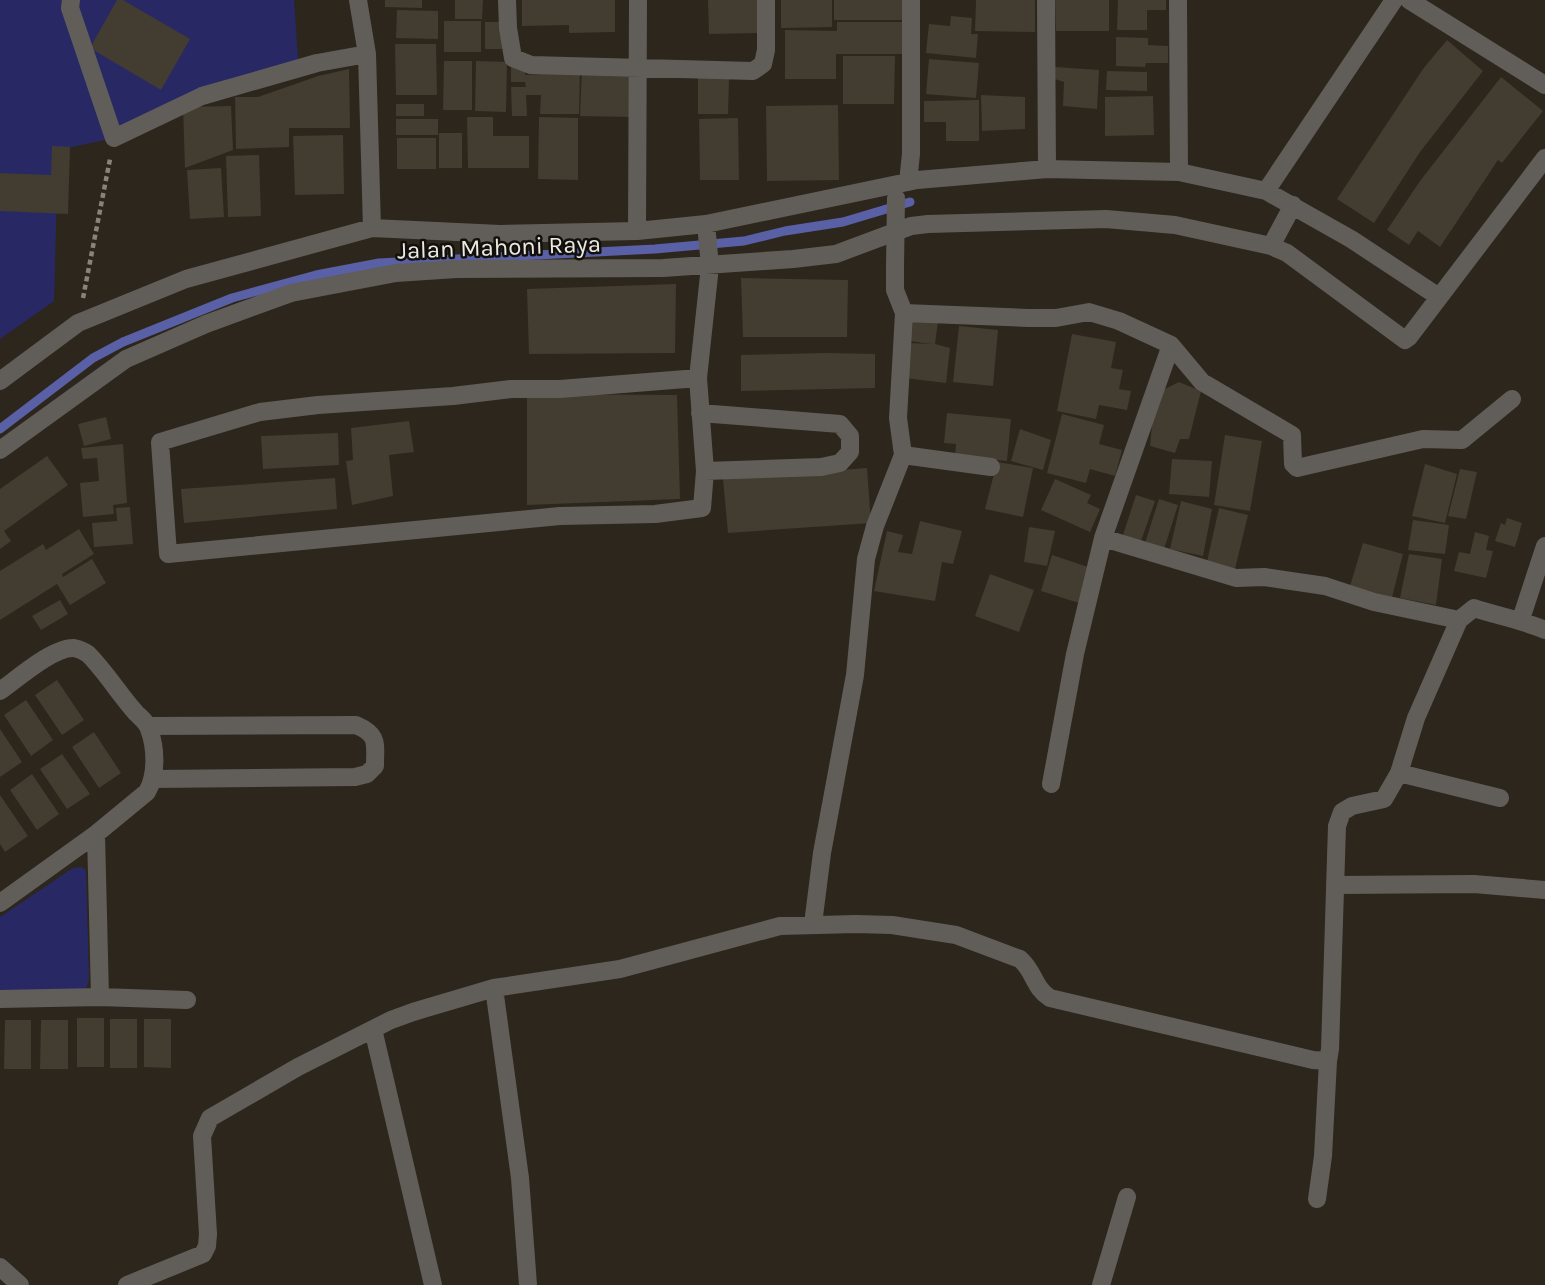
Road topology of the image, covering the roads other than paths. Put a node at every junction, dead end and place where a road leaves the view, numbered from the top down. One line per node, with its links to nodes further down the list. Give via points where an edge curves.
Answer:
1 (71, 0): 11 (street, via 114,138 202,96 317,63)
2 (358, 0): 11 (street)
3 (507, 0): 12 (street, via 513,58 531,65)
4 (638, 0): 12 (street)
5 (766, 0): 12 (street, via 763,64 752,71)
6 (911, 0): 17 (street, via 911,154)
7 (1046, 0): 15 (street)
8 (1178, 0): 16 (street)
9 (1394, 0): 18 (street)
10 (1409, 0): 13 (street)
11 (367, 54): 20 (street)
12 (639, 68): 21 (street)
13 (1545, 85)
14 (1545, 158): 24 (street)
15 (1047, 169): 16 (street, Jalan Mahoni Raya); 17 (street, Jalan Mahoni Raya)
16 (1179, 172): 18 (street, Jalan Mahoni Raya)
17 (899, 188): 22 (street, Jalan Mahoni Raya); 25 (street, bridge, via 895,290)
18 (1266, 191): 19 (street, Jalan Mahoni Raya)
19 (1293, 205): 23 (street); 24 (street, Jalan Mahoni Raya)
20 (372, 228): 21 (street, Jalan Mahoni Raya, via 500,234); 28 (street, Jalan Mahoni Raya, via 186,279 78,323)
21 (637, 231): 22 (street, Jalan Mahoni Raya)
22 (708, 244): 23 (street, Jalan Mahoni Raya, via 836,254 911,226 1106,219 1175,225); 27 (street); 31 (street, Jalan Mahoni Raya, via 396,273 291,293 126,359)
23 (1271, 246): 24 (street, Jalan Mahoni Raya, via 1405,340)
24 (1439, 297)
25 (904, 313): 26 (street, via 1056,318 1089,312); 32 (street, via 898,418)
26 (1171, 345): 29 (street, via 1202,382 1292,435 1297,468 1423,439 1462,440); 35 (street)
27 (698, 378): 30 (street); 34 (street, via 318,405 260,412 160,442 168,554 560,516 702,508)
28 (0, 381)
29 (1512, 399)
30 (700, 414): 34 (street); 34 (street, via 841,424 850,436 850,452 840,463)
31 (0, 450)
32 (903, 455): 33 (street); 50 (street, via 866,559 855,675)
33 (991, 467)
34 (705, 471)
35 (1103, 538): 38 (street, via 1236,578 1264,577 1325,586); 44 (street)
36 (1545, 545): 37 (street)
37 (1521, 619): 38 (street, via 1474,608); 39 (street)
38 (1459, 620): 42 (street, via 1416,718)
39 (1545, 630)
40 (0, 691): 41 (street, via 47,658 75,648 86,652)
41 (148, 726): 43 (street); 43 (street, via 356,725 369,730 376,740 375,766 355,777)
42 (1399, 773): 45 (street); 47 (street, via 1384,799 1342,812 1337,826)
43 (153, 779): 46 (street, via 146,792)
44 (1051, 784)
45 (1500, 797)
46 (96, 834): 49 (street); 52 (street)
47 (1335, 884): 48 (street, via 1474,884); 56 (street)
48 (1545, 890)
49 (0, 903)
50 (813, 925): 51 (street, via 780,926 620,969); 56 (street, via 892,925 956,935 1020,959 1040,991 1050,998)
51 (494, 988): 55 (street); 63 (street, via 520,1178)
52 (100, 997): 53 (street); 54 (street)
53 (0, 999)
54 (187, 1000)
55 (373, 1029): 61 (street, via 210,1118 202,1136 207,1246 195,1258); 62 (street)
56 (1328, 1061): 58 (street)
57 (1127, 1197): 64 (street)
58 (1317, 1199)
59 (0, 1267): 60 (street)
60 (20, 1285)
61 (127, 1285)
62 (433, 1285)
63 (528, 1285)
64 (1101, 1285)

